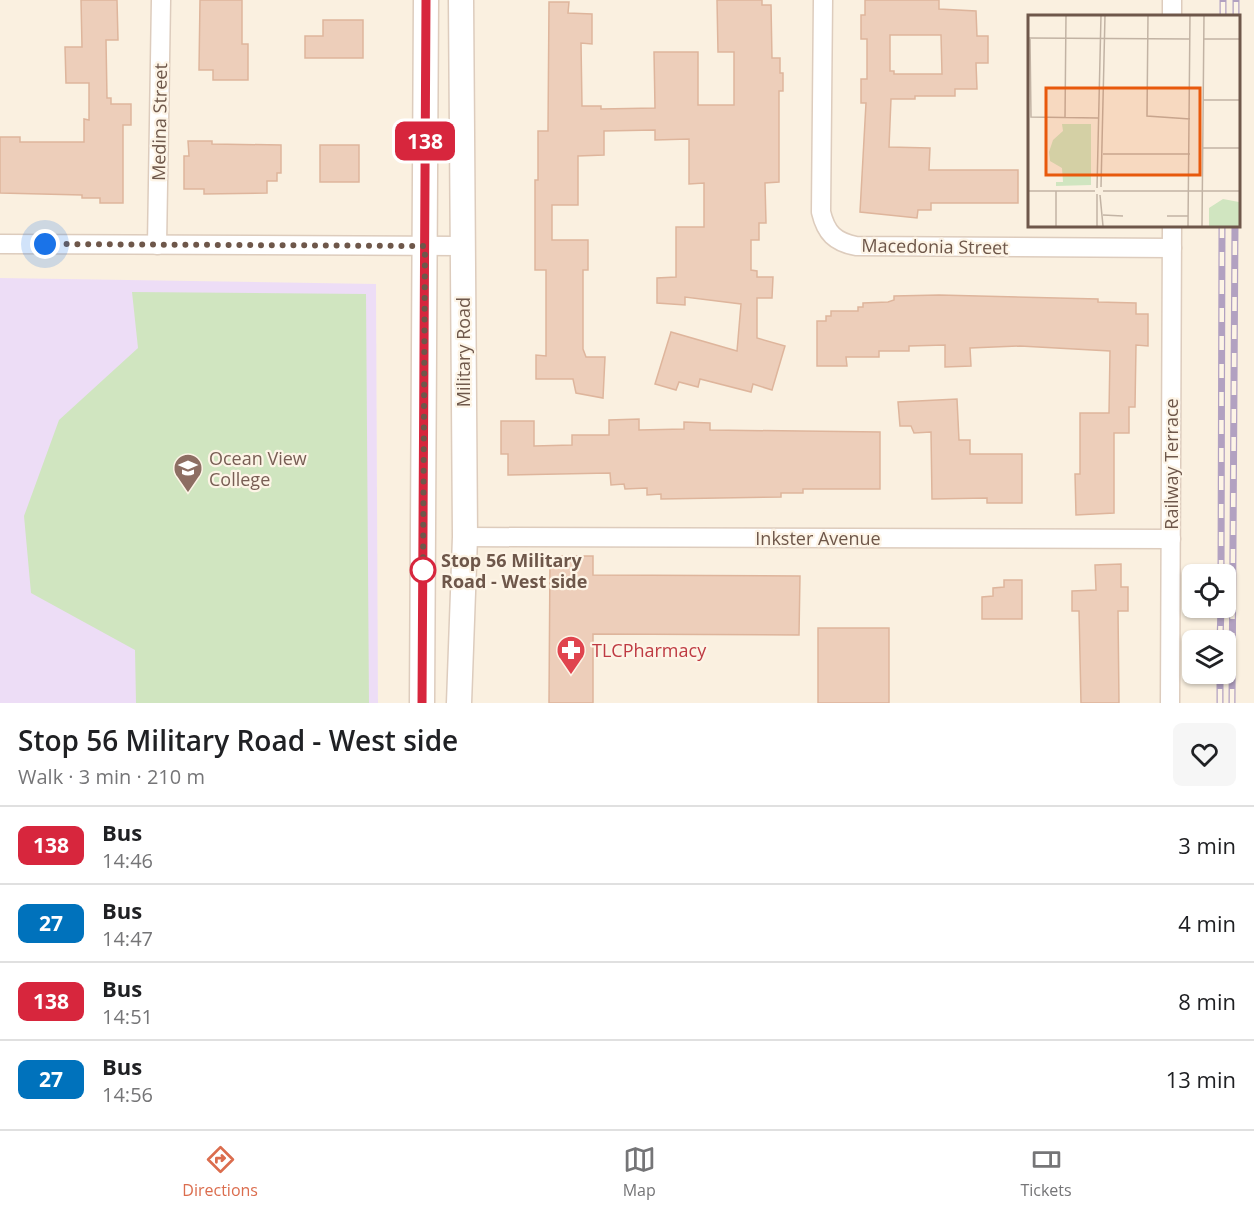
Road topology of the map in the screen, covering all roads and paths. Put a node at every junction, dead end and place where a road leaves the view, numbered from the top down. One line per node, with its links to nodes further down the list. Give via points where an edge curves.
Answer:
1 (161, 0): 7 (street, Medina Street)
2 (426, 0): 8 (street)
3 (461, 0): 9 (street, Military Road)
4 (823, 0): 10 (street, Macedonia Street, via 821,212 831,236 856,246)
5 (1172, 226): 10 (street, Railway Terrace)
6 (0, 244): 7 (street)
7 (157, 245): 8 (street)
8 (425, 246): 9 (street); 13 (street)
9 (462, 246): 11 (street, Military Road)
10 (1172, 248): 12 (street, Railway Terrace)
11 (465, 537): 12 (street, Inkster Avenue); 14 (street, Military Road)
12 (1171, 539): 15 (street, Railway Terrace)
13 (422, 703)
14 (459, 703)
15 (1170, 703)

